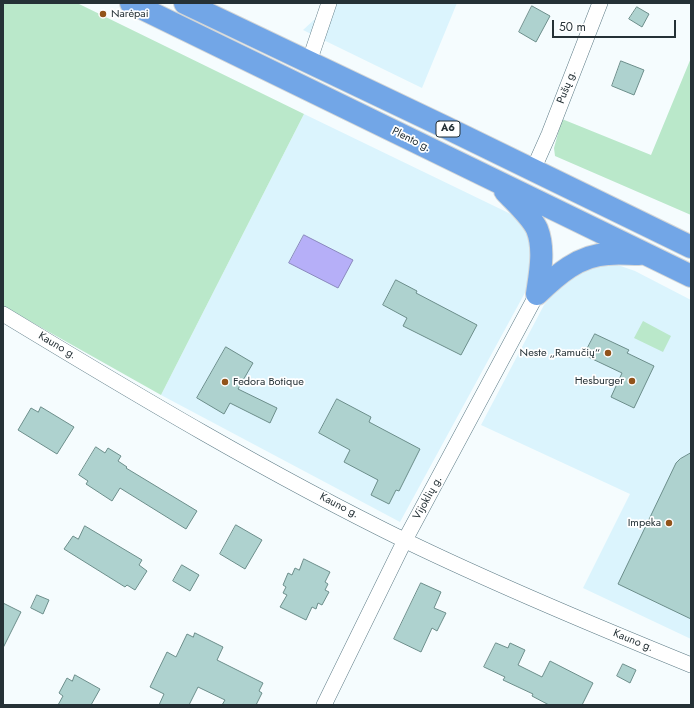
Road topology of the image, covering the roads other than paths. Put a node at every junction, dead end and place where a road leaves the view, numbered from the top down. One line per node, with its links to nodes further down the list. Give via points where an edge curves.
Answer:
1 (131, 3): 7 (highway, Plento g. / A6)
2 (185, 3): 5 (highway, A6)
3 (329, 3): 5 (street)
4 (600, 3): 6 (street, Pušų g.)
5 (309, 62): 6 (highway, A6)
6 (533, 170): 8 (highway, A6)
7 (496, 182): 9 (highway, Plento g. / A6); 11 (highway, via 537,228 541,265)
8 (691, 247)
9 (646, 254): 10 (highway, Plento g. / A6); 11 (highway, via 607,254 587,258 554,277)
10 (691, 276)
11 (537, 294): 13 (street, Vijoklių g.)
12 (3, 314): 13 (street, Kauno g., via 232,450)
13 (405, 540): 14 (street, Kauno g., via 522,594); 15 (street, Vijoklių g.)
14 (691, 665)
15 (324, 705)

